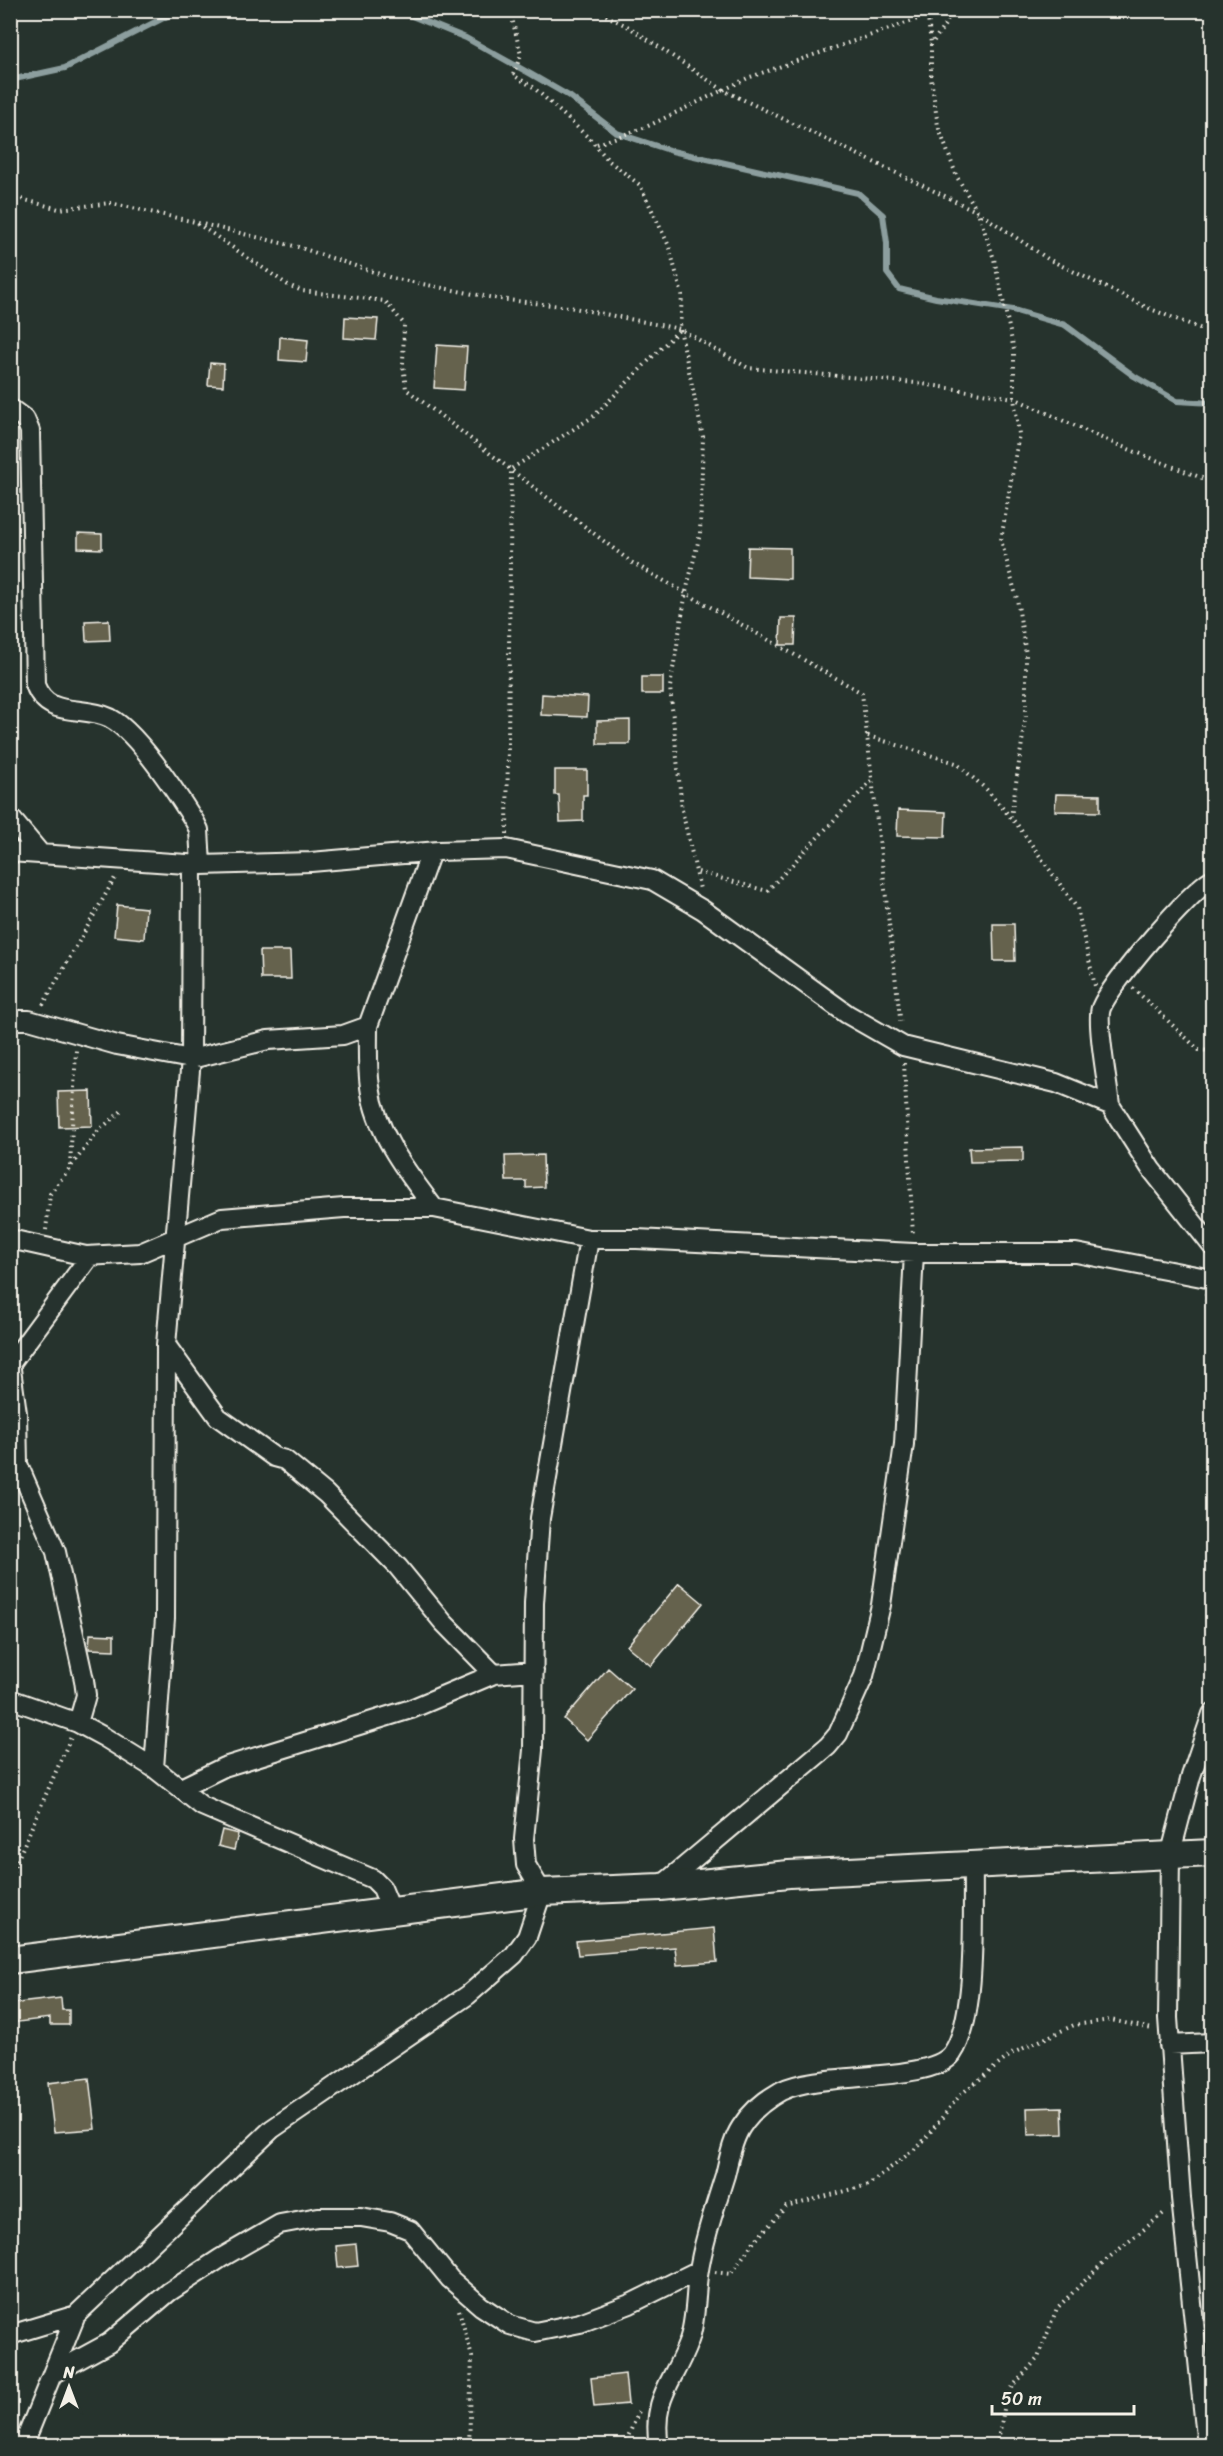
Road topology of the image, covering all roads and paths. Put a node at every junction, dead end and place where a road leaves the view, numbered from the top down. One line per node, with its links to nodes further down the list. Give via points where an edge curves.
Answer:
1 (510, 10): 13 (path, via 521,54 513,75 533,87 609,161 640,185 669,246 682,295)
2 (595, 10): 8 (path, via 629,27)
3 (927, 10): 6 (path)
4 (944, 10): 6 (path)
5 (955, 10): 7 (path)
6 (928, 17): 7 (path); 8 (path, via 750,77)
7 (931, 45): 11 (path, via 938,126 957,177)
8 (723, 90): 9 (path, via 646,127); 11 (path)
9 (597, 144)
10 (10, 196): 12 (path, via 59,209 110,203)
11 (978, 212): 14 (path, via 1048,259 1148,308); 15 (path, via 994,259 1014,350)
12 (195, 222): 13 (path, via 298,246 392,278); 17 (path, via 302,291 385,301 404,324 406,389)
13 (680, 329): 15 (path, via 748,368 916,383); 17 (path, via 594,416); 19 (path, via 704,437 700,534)
14 (1212, 333)
15 (1014, 398): 18 (path); 23 (path, via 1019,434 1001,540 1026,654 1026,715)
16 (10, 408): 29 (street, via 25,419 30,431 34,685 40,699 53,707 99,714 118,724 166,776 199,830)
17 (511, 469): 19 (path, via 631,562); 24 (path)
18 (1212, 483)
19 (686, 592): 20 (path, via 862,693); 30 (path, via 670,687 682,810)
20 (867, 736): 21 (path); 23 (path, via 956,763)
21 (872, 780): 30 (path, via 766,891); 38 (path)
22 (10, 817): 27 (street)
23 (1011, 817): 34 (path, via 1077,908)
24 (506, 849): 26 (street); 32 (street, via 652,879)
25 (10, 852): 27 (street)
26 (431, 852): 29 (street, via 311,862); 36 (street)
27 (40, 853): 28 (street)
28 (123, 862): 29 (street); 35 (path, via 42,1006)
29 (196, 865): 41 (street)
30 (698, 872): 32 (path)
31 (1212, 879): 33 (street, via 1188,899)
32 (703, 910): 38 (street, via 847,1014)
33 (1121, 977): 34 (street); 39 (path, via 1199,1050)
34 (1100, 1010): 42 (street)
35 (20, 1020): 37 (street); 40 (path)
36 (368, 1026): 41 (street, via 343,1035 268,1040); 45 (street, via 370,1088 382,1126 399,1161)
37 (76, 1034): 41 (street); 44 (path)
38 (903, 1046): 42 (street, via 1056,1083); 51 (path)
39 (1212, 1051)
40 (10, 1053)
41 (191, 1059): 46 (street)
42 (1110, 1105): 50 (street, via 1151,1169)
43 (124, 1109): 44 (path, via 98,1131)
44 (70, 1167): 49 (path, via 50,1194)
45 (434, 1208): 46 (street, via 249,1214 222,1218); 48 (street)
46 (176, 1237): 52 (street, via 140,1253); 54 (street)
47 (10, 1239): 49 (street)
48 (589, 1239): 51 (street); 57 (street, via 540,1518)
49 (44, 1246): 52 (street)
50 (1212, 1246)
51 (914, 1253): 53 (street, via 1076,1253); 68 (street, via 904,1444 881,1605 864,1677 838,1734 828,1746)
52 (90, 1256): 55 (street)
53 (1209, 1278): 56 (path)
54 (166, 1345): 58 (street, via 218,1417 274,1457 285,1460 326,1494); 62 (street, via 165,1618)
55 (11, 1363): 61 (street, via 18,1464 56,1552 84,1680 86,1695)
56 (1212, 1377)
57 (534, 1671): 58 (street); 69 (street, via 533,1750 524,1839 526,1865)
58 (494, 1674): 63 (street, via 411,1709 233,1763)
59 (10, 1699): 61 (street)
60 (1212, 1714): 65 (street)
61 (78, 1723): 62 (street); 67 (path)
62 (154, 1768): 63 (street)
63 (181, 1788): 70 (street, via 202,1806 373,1879 382,1888)
64 (1212, 1853): 65 (street)
65 (1170, 1856): 66 (street); 72 (street)
66 (973, 1866): 68 (street, via 789,1874); 76 (street, via 965,2022 950,2056 919,2070 828,2079 784,2090 755,2109 735,2139)
67 (10, 1878)
68 (660, 1887): 69 (street)
69 (542, 1892): 70 (street); 78 (street, via 527,1937 498,1972 272,2129)
70 (392, 1912): 71 (street)
71 (10, 1960)
72 (1168, 2018): 74 (street); 76 (path, via 1150,2030 1111,2020 1074,2025 1014,2053 960,2095 920,2145 868,2184 786,2207 731,2274)
73 (1212, 2043): 74 (street)
74 (1169, 2045): 75 (street)
75 (1180, 2198): 84 (path, via 1106,2260 1057,2308 1038,2358 1014,2386 1005,2404); 85 (street)
76 (699, 2270): 77 (street, via 580,2323 534,2332 510,2325); 83 (street, via 688,2343 658,2406)
77 (450, 2279): 80 (street, via 410,2230 390,2222 318,2217 280,2224 169,2292 109,2343); 82 (path, via 472,2357)
78 (76, 2315): 79 (street); 80 (street)
79 (10, 2335)
80 (52, 2374): 81 (street)
81 (23, 2445)
82 (469, 2445)
83 (659, 2445)
84 (998, 2445)
85 (1207, 2445)

